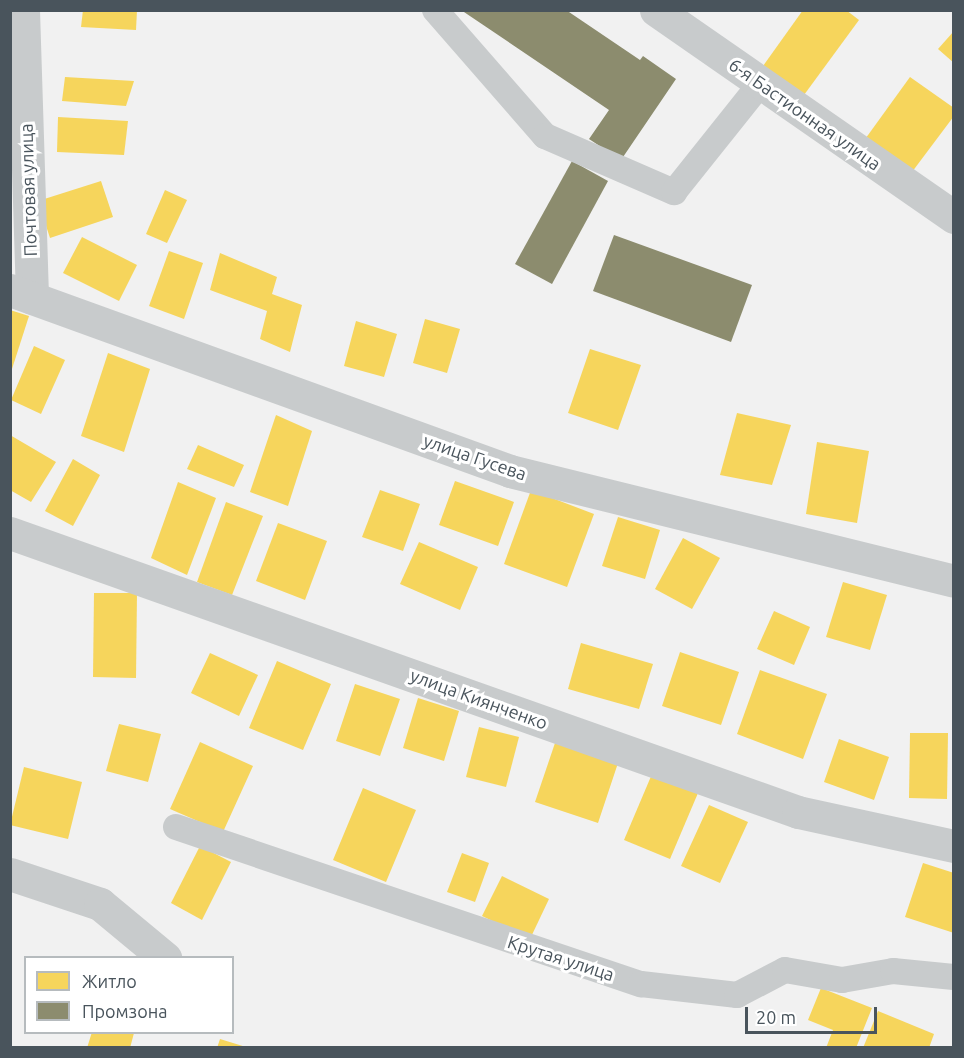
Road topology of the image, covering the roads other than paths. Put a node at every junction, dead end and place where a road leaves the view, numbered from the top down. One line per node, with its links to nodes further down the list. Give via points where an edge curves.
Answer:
1 (23, 10): 6 (street, Почтовая улица)
2 (435, 10): 4 (lane, via 545,136 674,192)
3 (656, 10): 4 (street, 6-я Бастионная улица)
4 (761, 83): 5 (street, 6-я Бастионная улица)
5 (954, 217)
6 (21, 294): 8 (street, улица Гусева, via 510,471)
7 (10, 533): 10 (street, улица Киянченко, via 798,812)
8 (954, 581)
9 (176, 827): 13 (lane, Крутая улица, via 641,984 737,995 785,970 842,980 893,971)
10 (954, 846)
11 (10, 874): 12 (street, via 100,904)
12 (164, 956)
13 (954, 978)

